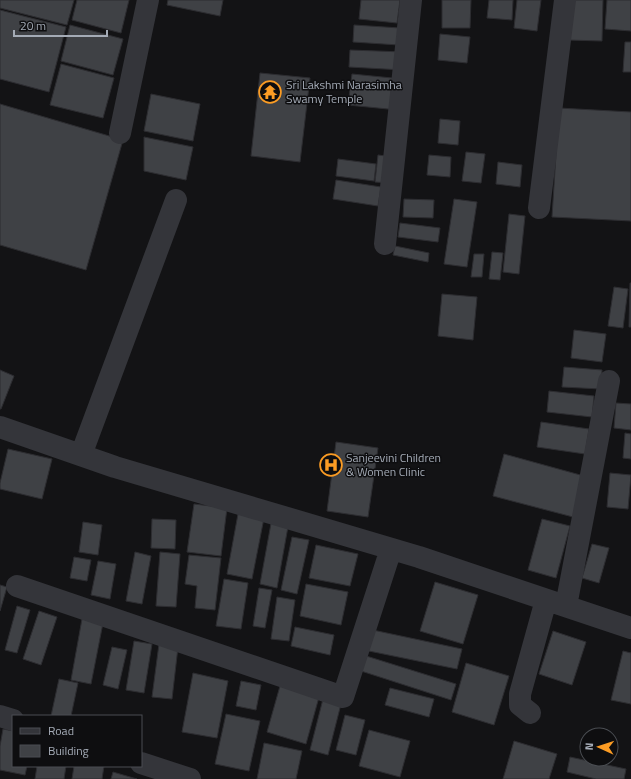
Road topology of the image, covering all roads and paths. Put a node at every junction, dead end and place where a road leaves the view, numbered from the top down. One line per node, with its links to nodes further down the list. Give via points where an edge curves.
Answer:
1 (148, 0): 4 (street)
2 (411, 0): 7 (street)
3 (565, 0): 6 (street)
4 (120, 133)
5 (176, 200): 10 (street)
6 (539, 208)
7 (385, 244)
8 (609, 382): 13 (street)
9 (0, 428): 10 (street)
10 (81, 456): 11 (street)
11 (391, 549): 12 (street, via 343,697); 13 (street)
12 (17, 586)
13 (556, 603): 14 (street); 15 (street, via 520,694 520,705)
14 (631, 628)
15 (530, 713)
16 (0, 716): 17 (street)
17 (12, 720)
18 (142, 763): 19 (street)
19 (190, 779)

